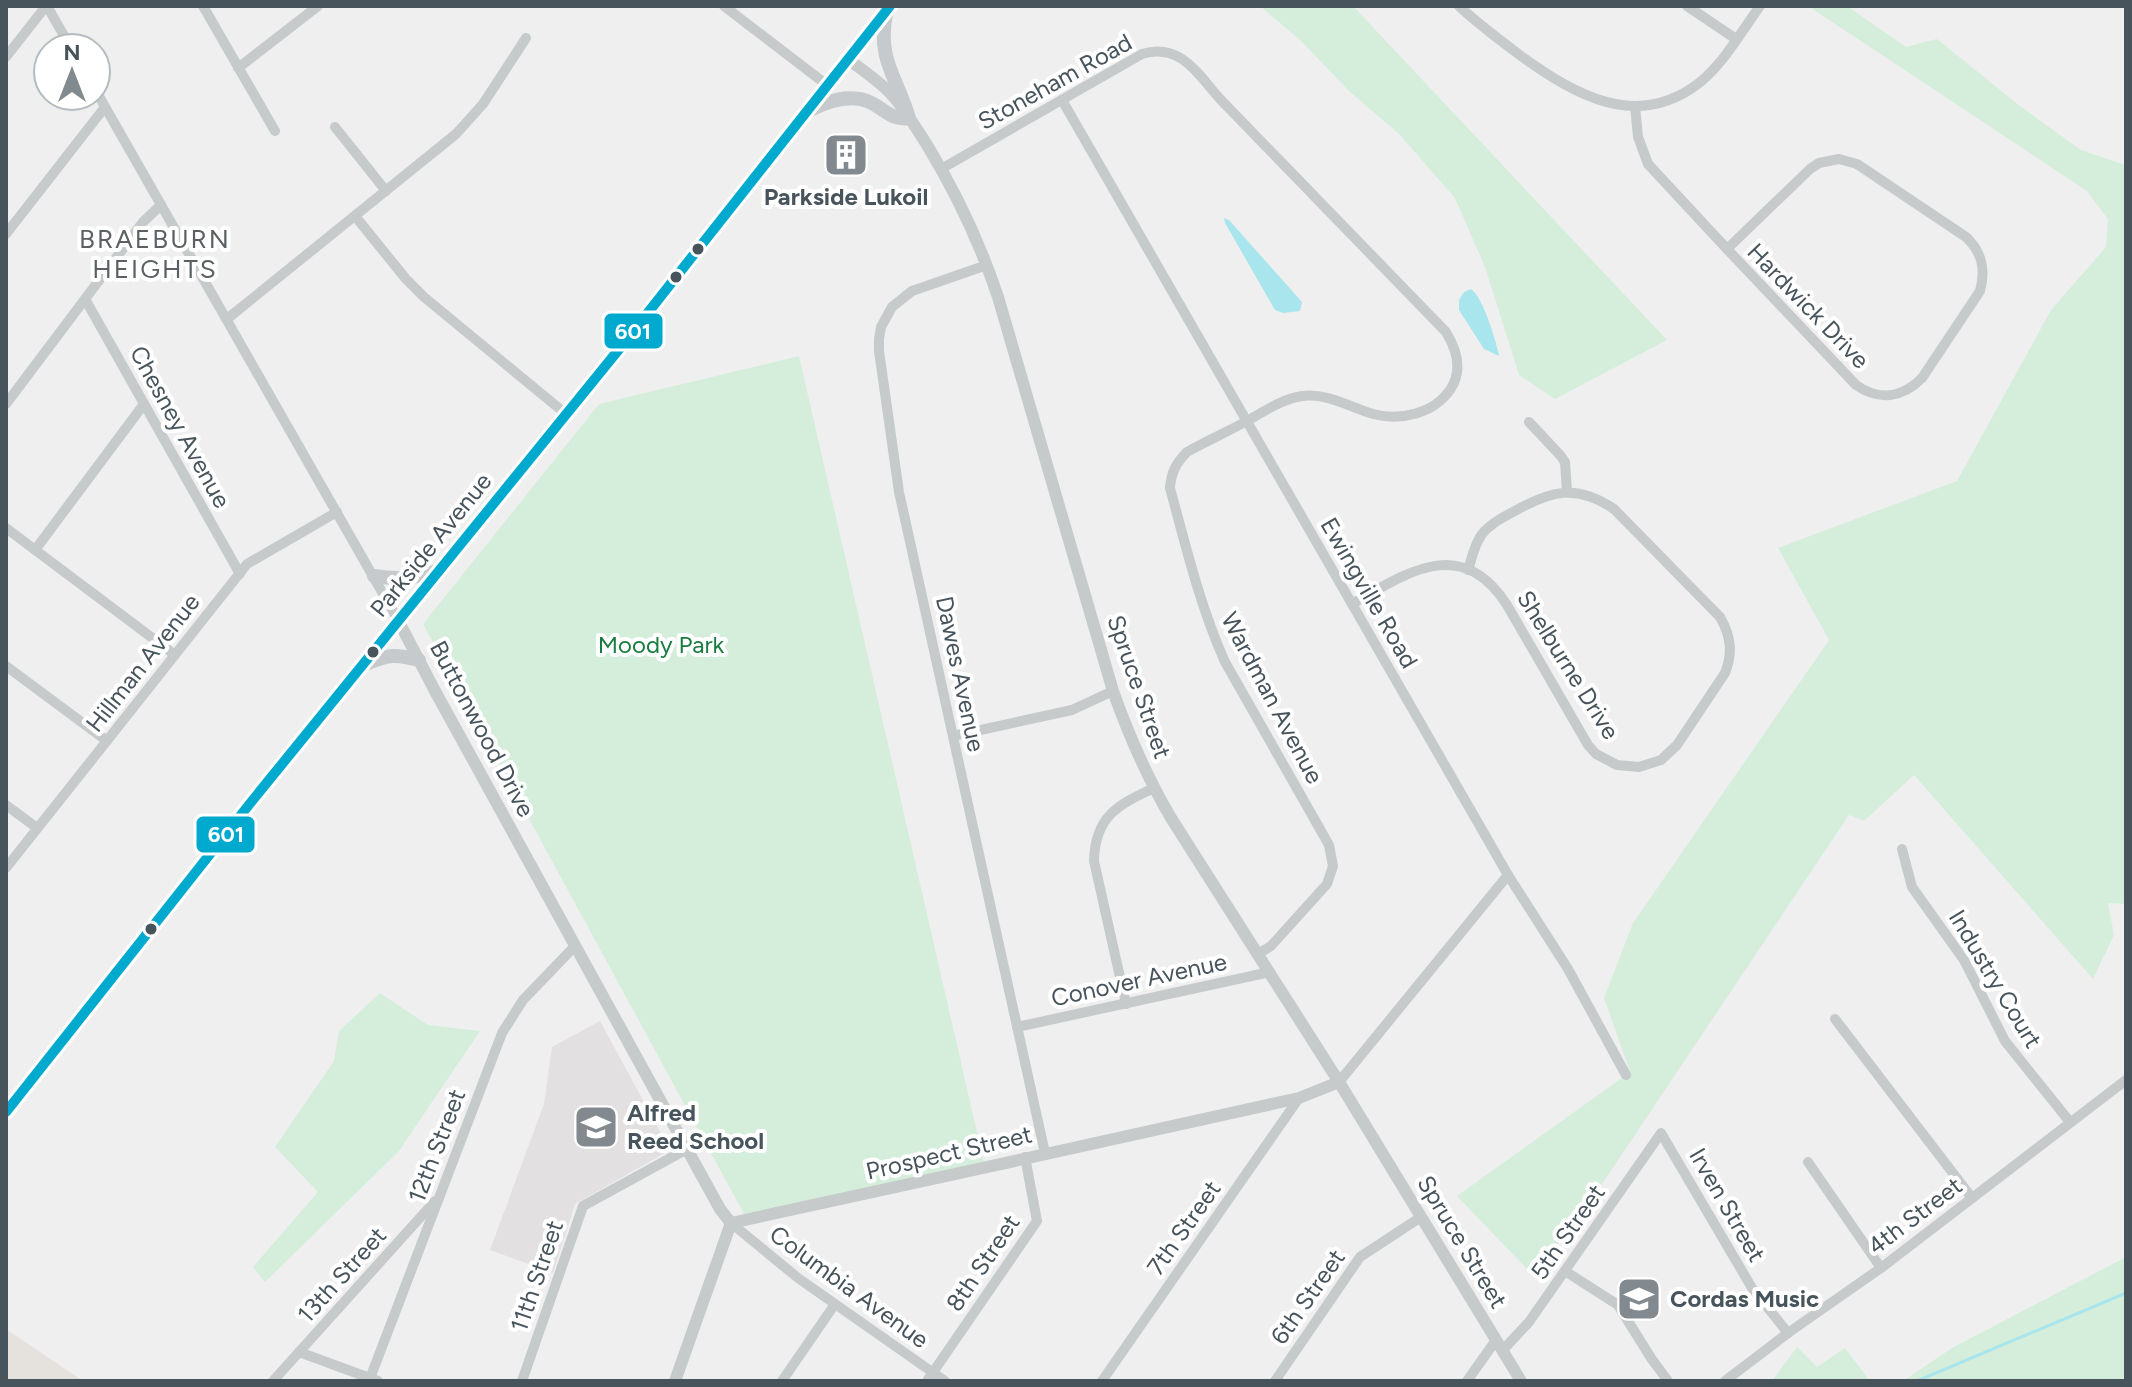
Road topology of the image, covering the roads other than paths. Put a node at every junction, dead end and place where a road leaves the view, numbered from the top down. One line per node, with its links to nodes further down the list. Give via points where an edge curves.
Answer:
1 (48, 6): 9 (street); 12 (street)
2 (203, 6): 14 (street)
3 (318, 6): 14 (street)
4 (724, 6): 15 (street)
5 (1459, 6): 17 (street, via 1565,86 1606,103)
6 (1687, 6): 11 (street)
7 (1760, 6): 11 (street)
8 (889, 8): 13 (main road, Parkside Avenue); 21 (main road, via 883,30 885,58)
9 (62, 32)
10 (526, 38): 25 (street, via 471,120)
11 (1736, 39): 17 (street, via 1699,83 1668,100)
12 (6, 57)
13 (848, 59): 15 (main road, Parkside Avenue); 21 (street, Spruce Street, via 889,91)
14 (238, 68): 23 (street)
15 (827, 85): 20 (main road, Parkside Avenue)
16 (1062, 100): 24 (street, Stoneham Road); 36 (street, Ewingville Road); 36 (street, Stoneham Road, via 1142,54 1170,52 1185,61 1453,345 1454,382 1417,414 1373,414 1318,395 1285,400)
17 (1635, 106): 29 (street, Hardwick Drive, via 1648,164)
18 (101, 112): 28 (street)
19 (108, 112): 26 (street, Buttonwood Drive)
20 (806, 112): 21 (main road, via 854,99); 35 (main road, Parkside Avenue)
21 (909, 118): 24 (street, Spruce Street)
22 (335, 127): 25 (street)
23 (275, 131)
24 (941, 169): 30 (street, Spruce Street)
25 (386, 191): 27 (street)
26 (161, 205): 31 (street); 32 (street, Buttonwood Drive)
27 (355, 216): 32 (street); 35 (street, via 424,297)
28 (6, 234)
29 (1727, 249): 29 (street, Hardwick Drive, via 1856,385 1884,396 1904,392 1922,378 1983,281 1982,260 1966,237 1857,164 1839,159 1810,169)
30 (987, 265): 52 (street, Spruce Street); 53 (street, Dawes Avenue, via 901,298 886,316 879,339 899,492)
31 (85, 299): 33 (street); 34 (street, Chesney Avenue)
32 (227, 319): 39 (street, Buttonwood Drive)
33 (6, 404)
34 (144, 404): 41 (street); 44 (street, Chesney Avenue)
35 (566, 414): 42 (main road, Parkside Avenue)
36 (1246, 421): 46 (street, Ewingville Road); 62 (street, Wardman Avenue, via 1187,452 1174,468 1170,488 1216,642 1332,855 1327,884)
37 (1529, 422): 38 (street, via 1565,462)
38 (1567, 492): 43 (street, via 1534,500 1493,523 1478,540); 43 (street, Shelburne Drive, via 1593,497 1614,509 1726,628 1731,650 1725,673 1670,753 1639,767 1617,765 1596,754 1499,593)
39 (337, 512): 44 (street, Hillman Avenue, via 247,564); 45 (street, Buttonwood Drive)
40 (6, 528): 41 (street)
41 (35, 550): 48 (street)
42 (439, 570): 45 (main road, via 410,579); 47 (main road, Parkside Avenue)
43 (1468, 570): 46 (street, via 1422,567)
44 (240, 574): 48 (street, Hillman Avenue)
45 (374, 576): 47 (street, Buttonwood Drive)
46 (1352, 604): 60 (street, Ewingville Road)
47 (398, 620): 49 (street, Buttonwood Drive); 51 (main road, Parkside Avenue)
48 (175, 655): 54 (street, Hillman Avenue)
49 (419, 660): 51 (main road, via 383,656); 61 (street, Buttonwood Drive)
50 (6, 666): 54 (street)
51 (362, 666): 71 (main road, Parkside Avenue)
52 (1113, 691): 53 (street, via 1072,710); 55 (street, Spruce Street)
53 (953, 736): 66 (street, Dawes Avenue)
54 (107, 741): 57 (street, Hillman Avenue)
55 (1154, 788): 62 (street, Spruce Street); 64 (street, via 1109,815 1094,848)
56 (6, 805): 57 (street)
57 (37, 828): 59 (street, Hillman Avenue)
58 (1902, 849): 72 (street, Industry Court, via 1912,887 1964,960 2005,1041)
59 (6, 868)
60 (1508, 875): 67 (street); 69 (street)
61 (575, 946): 74 (street, Buttonwood Drive); 78 (street, 12th Street, via 523,1000 502,1033)
62 (1258, 954): 63 (street, Spruce Street)
63 (1270, 972): 64 (street, Conover Avenue); 69 (street, Spruce Street)
64 (1126, 1004): 66 (street, Conover Avenue)
65 (1835, 1019): 79 (street)
66 (1017, 1027): 75 (street, Dawes Avenue)
67 (1626, 1075)
68 (2126, 1080): 72 (street, 4th Street)
69 (1339, 1082): 70 (street, Prospect Street); 80 (street, Spruce Street)
70 (1299, 1098): 75 (street, Prospect Street); 95 (street, 7th Street)
71 (6, 1112)
72 (2070, 1122): 79 (street, 4th Street)
73 (1661, 1133): 83 (street, 5th Street); 85 (street, Irven Street, via 1752,1288)
74 (687, 1149): 81 (street, Buttonwood Drive); 91 (street, 11th Street, via 583,1206)
75 (1045, 1153): 76 (street, Prospect Street)
76 (1025, 1157): 81 (street, Prospect Street); 88 (street, 8th Street, via 1037,1221)
77 (1808, 1162): 82 (street)
78 (440, 1195): 87 (street, 13th Street); 89 (street, 12th Street)
79 (1972, 1198): 82 (street, 4th Street)
80 (1421, 1217): 86 (street, Spruce Street); 96 (street, 6th Street, via 1360,1257)
81 (731, 1223): 84 (street, Columbia Avenue); 92 (street)
82 (1881, 1268): 85 (street, 4th Street)
83 (1565, 1271): 86 (street, 5th Street, via 1529,1322); 99 (street, via 1618,1305)
84 (835, 1304): 88 (street, Columbia Avenue); 93 (street)
85 (1788, 1333): 100 (street, 4th Street)
86 (1499, 1346): 97 (street, 5th Street); 98 (street, Spruce Street)
87 (299, 1352): 89 (street); 90 (street, 13th Street)
88 (930, 1377): 94 (street, Columbia Avenue)
89 (372, 1380)
90 (273, 1381)
91 (522, 1381)
92 (675, 1381)
93 (782, 1381)
94 (945, 1381)
95 (1102, 1381)
96 (1275, 1381)
97 (1467, 1381)
98 (1521, 1381)
99 (1668, 1381)
100 (1725, 1381)

